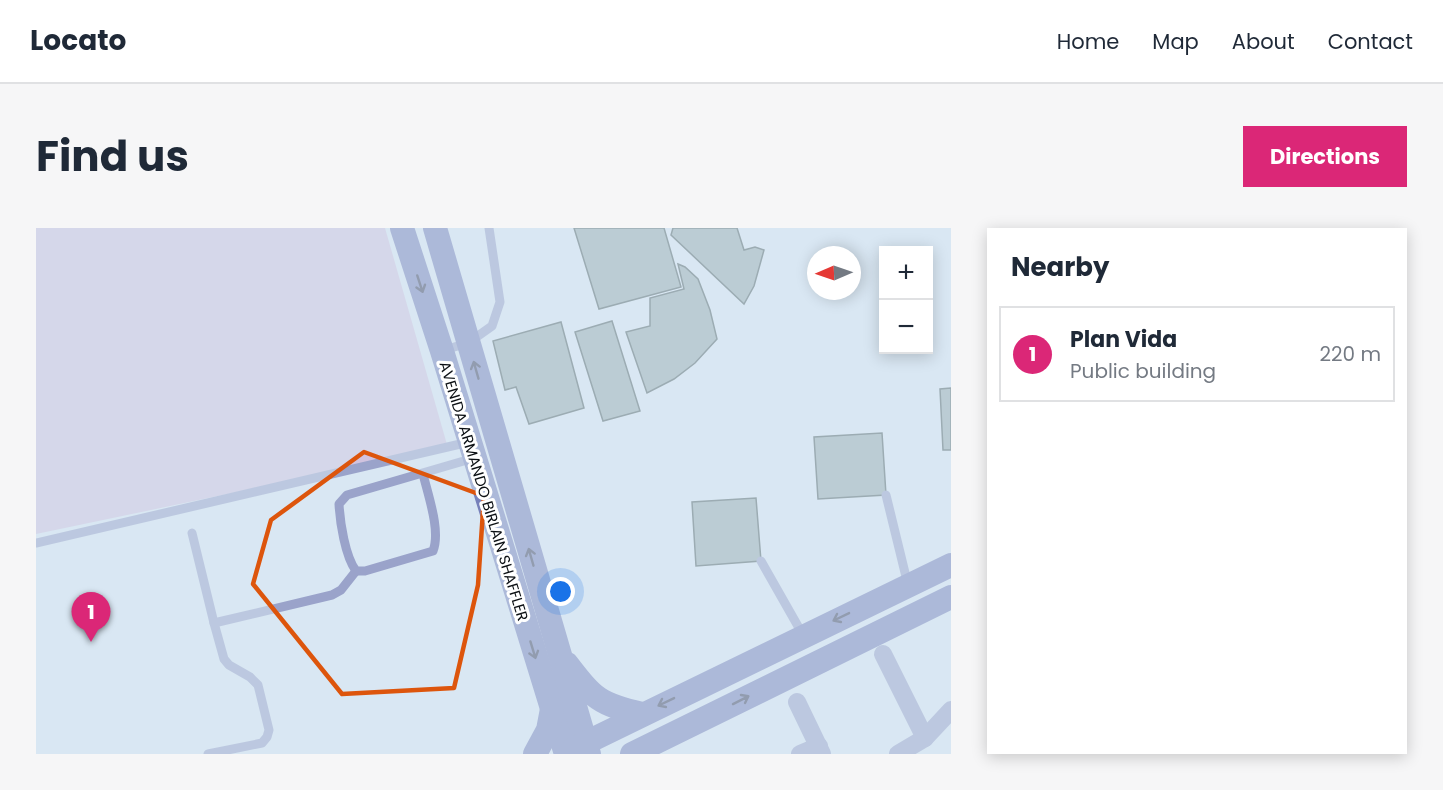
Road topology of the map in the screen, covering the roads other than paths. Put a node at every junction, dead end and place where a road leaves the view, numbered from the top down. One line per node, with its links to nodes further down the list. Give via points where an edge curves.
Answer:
1 (402, 228): 5 (street, AVENIDA ARMANDO BIRLAIN SHAFFLER, one-way to 5)
2 (435, 228): 4 (street, AVENIDA ARMANDO BIRLAIN SHAFFLER)
3 (489, 228): 4 (lane, via 500,302 492,326)
4 (468, 343): 5 (lane); 21 (street, AVENIDA ARMANDO BIRLAIN SHAFFLER, one-way to 4)
5 (442, 351): 6 (street, AVENIDA ARMANDO BIRLAIN SHAFFLER)
6 (471, 450): 7 (lane); 10 (lane); 23 (street, AVENIDA ARMANDO BIRLAIN SHAFFLER, one-way to 23)
7 (423, 474): 13 (lane, via 435,525 437,543 433,551); 13 (lane, via 347,495 339,504 351,564)
8 (886, 495): 14 (lane)
9 (192, 533): 17 (lane)
10 (36, 543)
11 (760, 561): 19 (lane)
12 (951, 565): 14 (street)
13 (356, 571): 17 (lane, via 341,590 325,597)
14 (908, 585): 15 (street)
15 (883, 597): 18 (street); 19 (street, one-way to 19)
16 (951, 597): 18 (street)
17 (214, 623): 30 (lane, via 229,665 258,685 269,730 262,743)
18 (895, 624): 28 (street, one-way to 18)
19 (803, 635): 25 (street, one-way to 25)
20 (883, 654): 26 (street)
21 (561, 657): 25 (street, via 586,689 601,701); 29 (street, AVENIDA ARMANDO BIRLAIN SHAFFLER)
22 (797, 702): 27 (street)
23 (552, 709): 29 (street, AVENIDA ARMANDO BIRLAIN SHAFFLER); 31 (street, via 549,730)
24 (951, 710): 26 (street)
25 (642, 714): 29 (street)
26 (925, 738): 33 (street)
27 (820, 750): 32 (street)
28 (641, 751)
29 (574, 752)
30 (208, 754)
31 (535, 754)
32 (800, 754)
33 (898, 754)

